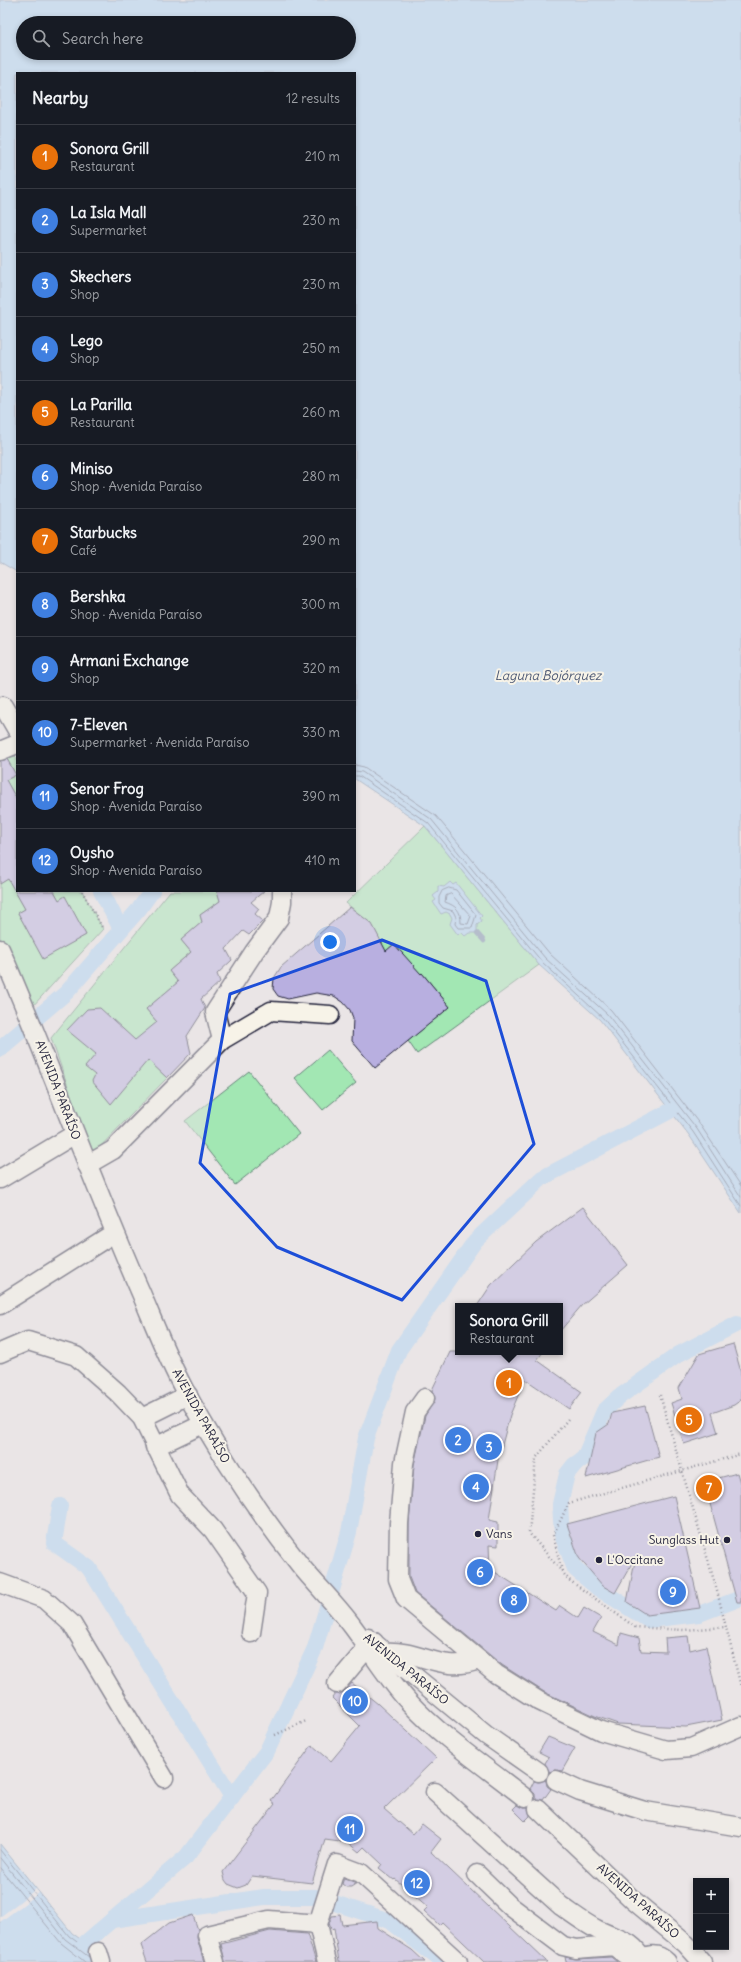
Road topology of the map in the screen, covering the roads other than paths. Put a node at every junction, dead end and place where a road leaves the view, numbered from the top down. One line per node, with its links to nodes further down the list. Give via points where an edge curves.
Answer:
1 (3, 706): 2 (street)
2 (16, 728)
3 (16, 744): 4 (street)
4 (0, 751)
5 (282, 892): 8 (street, via 279,918 214,1012)
6 (0, 949): 9 (street, AVENIDA PARAÍSO, via 40,1042)
7 (330, 1015): 8 (street, via 271,1011)
8 (222, 1040): 10 (street, via 113,1150)
9 (75, 1134): 10 (street, AVENIDA PARAÍSO); 11 (street)
10 (87, 1166): 12 (street, AVENIDA PARAÍSO)
11 (0, 1179)
12 (114, 1233): 13 (street); 15 (street, AVENIDA PARAÍSO)
13 (0, 1305)
14 (0, 1353): 17 (street, via 28,1341 76,1356)
15 (188, 1395): 17 (street); 18 (street, AVENIDA PARAÍSO)
16 (425, 1398): 23 (street, via 415,1412 404,1463 398,1523 398,1579 406,1599)
17 (142, 1418): 19 (street)
18 (203, 1424): 19 (street); 22 (street, AVENIDA PARAÍSO, via 264,1518 301,1567 350,1623)
19 (155, 1447): 21 (street, via 180,1495 213,1530 257,1594)
20 (0, 1583): 29 (street, via 44,1598 72,1624)
21 (251, 1633)
22 (375, 1647): 23 (street, via 449,1665 468,1664); 24 (street); 26 (street, AVENIDA PARAÍSO); 27 (street, AVENIDA PARAÍSO, via 407,1700)
23 (478, 1660): 25 (street, via 539,1701 601,1731 666,1750 691,1748)
24 (337, 1684)
25 (741, 1726)
26 (486, 1735): 27 (street); 28 (street, AVENIDA PARAÍSO)
27 (469, 1754): 40 (street, AVENIDA PARAÍSO, via 532,1804 633,1900 686,1944)
28 (539, 1772)
29 (164, 1778)
30 (556, 1780): 32 (street, via 580,1791 645,1811)
31 (435, 1792): 35 (street, via 561,1906 580,1920 632,1945)
32 (741, 1827)
33 (477, 1874): 35 (street, via 510,1906 563,1946 576,1949 614,1946)
34 (319, 1921): 36 (street, via 270,1920 207,1935); 37 (street); 38 (street, via 337,1864 361,1873)
35 (638, 1961): 39 (street, via 654,1954 661,1956)
36 (216, 1962)
37 (326, 1962)
38 (458, 1962)
39 (666, 1962)
40 (702, 1962)

